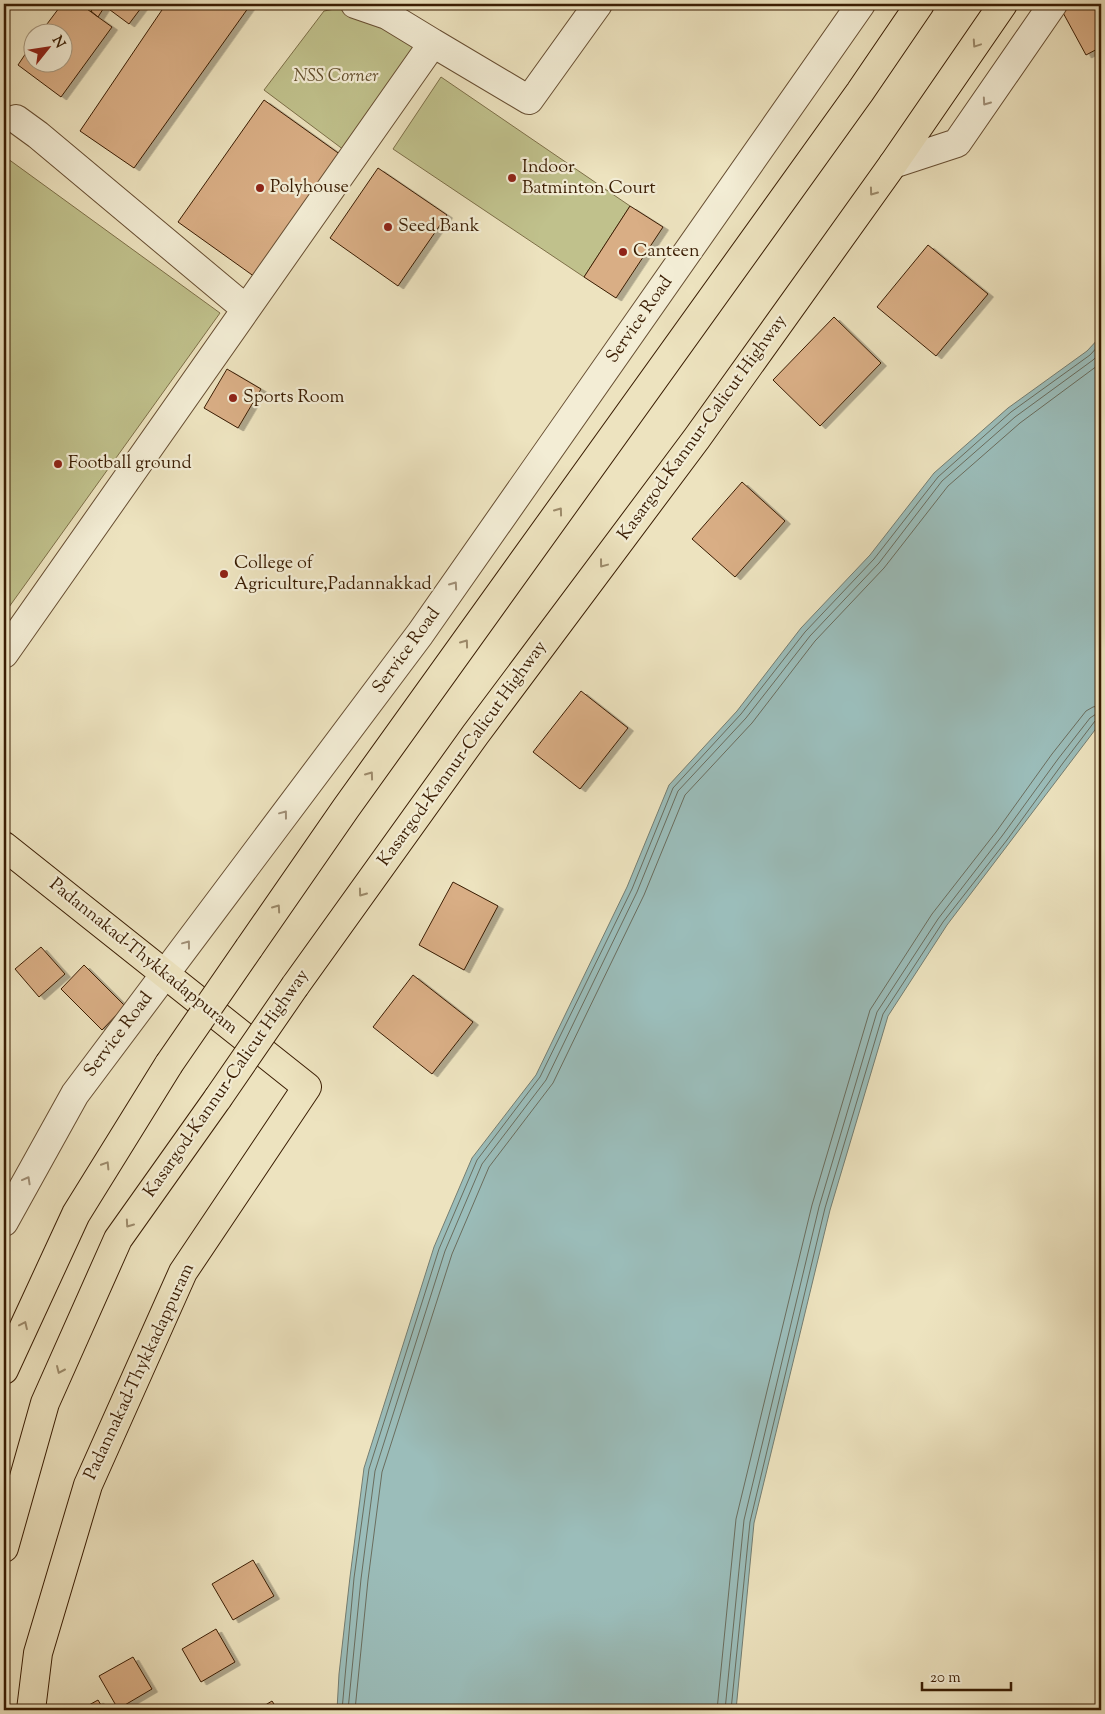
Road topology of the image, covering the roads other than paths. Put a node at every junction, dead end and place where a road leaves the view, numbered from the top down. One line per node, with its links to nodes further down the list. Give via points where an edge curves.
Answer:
1 (355, 4): 7 (street, via 387,15)
2 (598, 4): 7 (street, via 529,100)
3 (861, 4): 13 (street, Service Road, one-way to 3, via 420,634)
4 (920, 4): 15 (main road, one-way to 4, bridge, via 76,1214 169,1064 346,808)
5 (1003, 4): 9 (main road, Kasargod-Kannur-Calicut Highway, one-way to 9)
6 (1053, 4): 9 (street, one-way to 9, via 957,144)
7 (433, 43): 10 (street)
8 (16, 119): 10 (street)
9 (894, 164): 16 (main road, Kasargod-Kannur-Calicut Highway, one-way to 16, bridge, via 698,438 476,735 118,1239 45,1403)
10 (246, 309): 11 (street)
11 (4, 654)
12 (4, 846): 13 (main road, Padannakad-Thykkadappuram)
13 (164, 974): 14 (street, Service Road, one-way to 13, via 74,1094); 17 (main road, Padannakad-Thykkadappuram, via 307,1088 179,1280 88,1486 38,1653)
14 (4, 1222)
15 (4, 1370)
16 (4, 1548)
17 (30, 1710)

